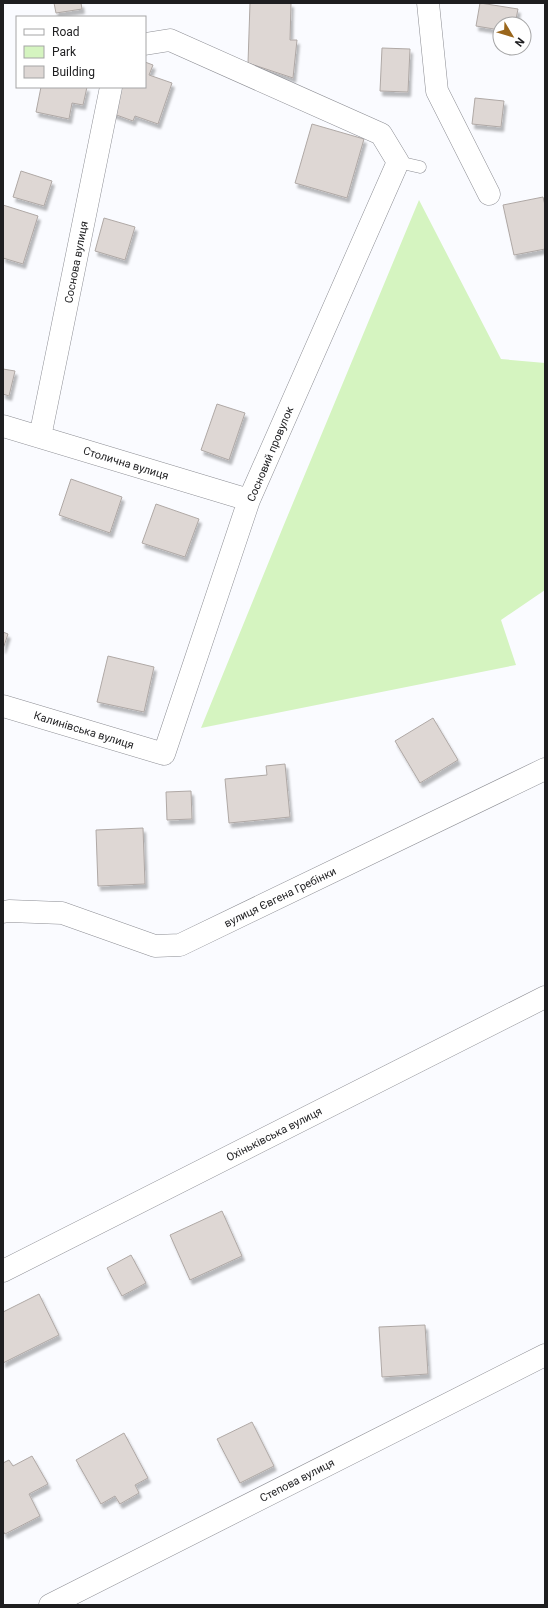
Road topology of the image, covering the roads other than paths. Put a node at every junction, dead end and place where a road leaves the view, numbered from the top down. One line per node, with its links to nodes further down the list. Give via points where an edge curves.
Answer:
1 (428, 3): 6 (street, via 437,91)
2 (146, 44): 4 (street, via 170,40 381,134)
3 (111, 88): 8 (street, Соснова вулиця)
4 (398, 162): 5 (lane); 9 (street, Сосновий провулок)
5 (420, 167)
6 (489, 194)
7 (3, 426): 8 (street, Столична вулиця)
8 (40, 437): 9 (street, Столична вулиця)
9 (249, 500): 11 (street, Сосновий провулок)
10 (3, 706): 11 (street, Калинівська вулиця)
11 (164, 754)
12 (545, 769): 13 (street, вулиця Євгена Гребінки, via 180,945 155,946 62,913)
13 (3, 912)
14 (545, 997): 15 (street, Охіньківська вулиця)
15 (3, 1271)
16 (545, 1355): 17 (street, Степова вулиця)
17 (50, 1605)

